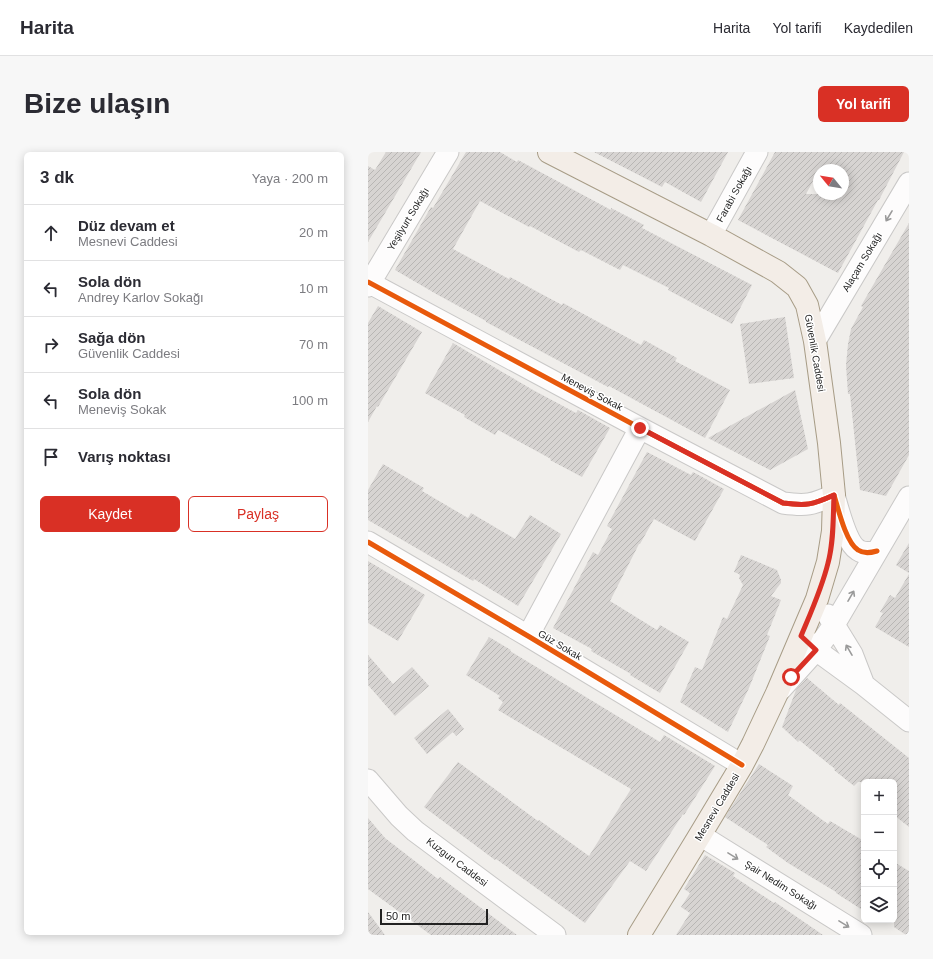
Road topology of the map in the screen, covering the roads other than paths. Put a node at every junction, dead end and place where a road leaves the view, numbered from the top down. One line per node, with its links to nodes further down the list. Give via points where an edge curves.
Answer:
1 (448, 152): 6 (street, Yeşilyurt Sokağı)
2 (549, 152): 5 (main road, Güvenlik Caddesi)
3 (757, 152): 5 (street, Farabi Sokağı)
4 (909, 183): 7 (street, Alaçam Sokağı, one-way to 7)
5 (711, 236): 7 (main road, Güvenlik Caddesi, via 778,272 797,288 807,305)
6 (369, 284): 8 (street, Meneviş Sokak)
7 (815, 341): 9 (main road, Güvenlik Caddesi)
8 (640, 428): 9 (street, Meneviş Sokak, via 783,503 808,505); 15 (street)
9 (834, 495): 12 (street, via 852,544 856,549 867,553); 13 (main road, Güvenlik Caddesi, via 833,531 828,562)
10 (909, 497): 12 (street)
11 (368, 542): 15 (street, Güz Sokak)
12 (877, 551): 14 (street, one-way to 12)
13 (817, 599): 14 (street); 16 (main road, Güvenlik Caddesi)
14 (834, 625): 16 (street); 17 (street, one-way to 14, via 852,654)
15 (528, 636): 20 (street, Güz Sokak)
16 (808, 643): 17 (street); 18 (main road, Güvenlik Caddesi)
17 (864, 685): 19 (street)
18 (777, 693): 20 (main road, Mesnevi Caddesi)
19 (909, 721)
20 (742, 764): 22 (main road, Mesnevi Caddesi)
21 (368, 780): 23 (street, Kuzgun Caddesi, via 415,831)
22 (700, 835): 24 (main road, Mesnevi Caddesi); 25 (street, Şair Nedim Sokağı, one-way to 25)
23 (555, 935)
24 (639, 935)
25 (862, 935)

